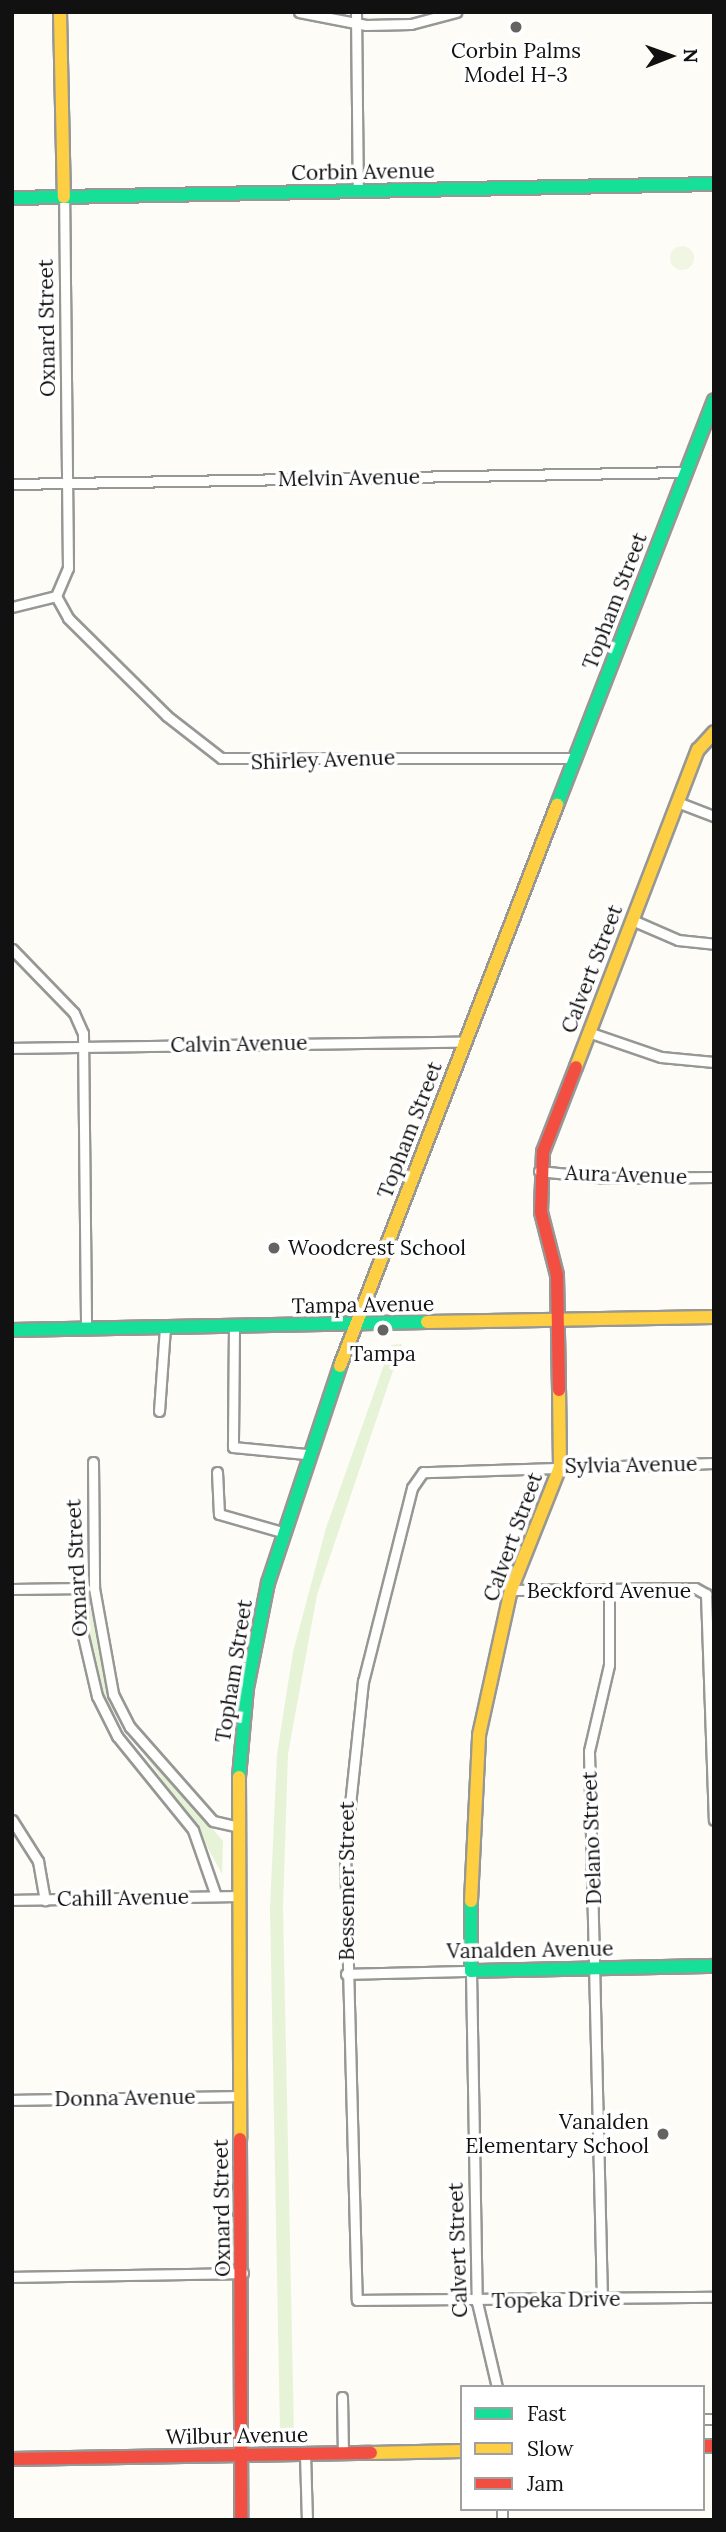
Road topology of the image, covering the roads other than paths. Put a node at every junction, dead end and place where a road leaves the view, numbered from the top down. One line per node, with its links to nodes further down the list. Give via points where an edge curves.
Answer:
1 (60, 12): 8 (main road, Oxnard Street)
2 (299, 12): 5 (street)
3 (356, 12): 5 (street)
4 (456, 12): 5 (street, via 411,24)
5 (356, 24): 7 (street)
6 (714, 184): 7 (main road, Corbin Avenue)
7 (358, 192): 8 (main road, Corbin Avenue)
8 (64, 197): 9 (main road, Corbin Avenue); 12 (street, Oxnard Street)
9 (12, 198)
10 (714, 400): 11 (main road, Topham Street)
11 (686, 472): 12 (street, Melvin Avenue); 17 (main road, Topham Street)
12 (68, 483): 13 (street, Melvin Avenue); 14 (street, Oxnard Street, via 68,568)
13 (12, 484)
14 (56, 596): 15 (street); 17 (street, Shirley Avenue, via 68,618 167,716 221,758)
15 (12, 607)
16 (714, 732): 18 (main road, Calvert Street, via 698,750)
17 (575, 758): 24 (main road, Topham Street)
18 (677, 802): 19 (street); 20 (main road, Calvert Street)
19 (714, 816)
20 (632, 920): 21 (street, via 678,940); 23 (main road, Calvert Street)
21 (714, 944)
22 (12, 949): 25 (street, via 74,1013)
23 (588, 1032): 27 (street, via 661,1057); 28 (main road, Calvert Street)
24 (465, 1042): 25 (street, Calvin Avenue); 32 (main road, Topham Street)
25 (83, 1045): 26 (street, Calvin Avenue); 35 (street)
26 (12, 1048)
27 (714, 1062)
28 (539, 1171): 29 (street, Aura Avenue, via 606,1178); 31 (main road, Calvert Street, via 556,1267)
29 (714, 1177)
30 (714, 1317): 31 (main road, Tampa Avenue)
31 (558, 1321): 32 (main road, Tampa Avenue); 41 (main road, Calvert Street)
32 (356, 1324): 33 (main road, Tampa Avenue); 38 (main road, Topham Street)
33 (234, 1326): 34 (main road, Tampa Avenue); 38 (street, via 233,1447)
34 (165, 1328): 35 (main road, Tampa Avenue); 37 (street)
35 (86, 1329): 36 (main road, Tampa Avenue)
36 (12, 1330)
37 (159, 1410)
38 (306, 1454): 44 (main road, Topham Street)
39 (93, 1462): 46 (street, Oxnard Street)
40 (714, 1463): 41 (street, Sylvia Avenue)
41 (560, 1466): 43 (street, Sylvia Avenue); 48 (main road, Calvert Street)
42 (217, 1472): 44 (street, via 219,1514)
43 (423, 1472): 60 (street, Bessemer Street, via 412,1488 354,1733 346,1838)
44 (282, 1532): 52 (main road, Topham Street, via 247,1688)
45 (82, 1588): 46 (street); 47 (street); 53 (street, Oxnard Street, via 83,1636 97,1696 117,1736 193,1830)
46 (94, 1588): 52 (street, Oxnard Street, via 105,1668 130,1727 213,1821)
47 (12, 1589)
48 (511, 1590): 49 (street, Beckford Avenue); 59 (main road, Calvert Street, via 479,1735 471,1810)
49 (609, 1590): 51 (street, Beckford Avenue, via 695,1588 706,1594); 58 (street, Delano Street, via 609,1665 589,1751)
50 (12, 1820): 56 (street, via 38,1861)
51 (714, 1820)
52 (235, 1826): 54 (main road, Topham Street)
53 (216, 1896): 54 (street, Cahill Avenue); 56 (street, Cahill Avenue)
54 (234, 1896): 61 (main road, Oxnard Street)
55 (12, 1900): 56 (street, Cahill Avenue)
56 (45, 1900)
57 (714, 1966): 58 (main road, Vanalden Avenue)
58 (595, 1967): 59 (main road, Vanalden Avenue); 67 (street, Delano Street)
59 (471, 1971): 60 (street, Vanalden Avenue); 68 (street, Calvert Street)
60 (346, 1974): 66 (street, Bessemer Street)
61 (238, 2096): 62 (street, Donna Avenue); 63 (main road, Oxnard Street)
62 (12, 2100)
63 (243, 2273): 64 (street); 74 (main road, Oxnard Street)
64 (12, 2277)
65 (714, 2297): 67 (street, Topeka Drive)
66 (357, 2300): 68 (street, Topeka Drive)
67 (602, 2300): 68 (street, Topeka Drive)
68 (477, 2302): 69 (street, Calvert Street)
69 (497, 2385)
70 (342, 2398): 72 (street)
71 (460, 2451): 72 (main road, Wilbur Avenue)
72 (343, 2453): 73 (main road, Wilbur Avenue)
73 (305, 2454): 74 (main road, Wilbur Avenue); 77 (street)
74 (242, 2456): 75 (main road, Wilbur Avenue); 76 (main road, Oxnard Street)
75 (12, 2459)
76 (241, 2520)
77 (307, 2520)

